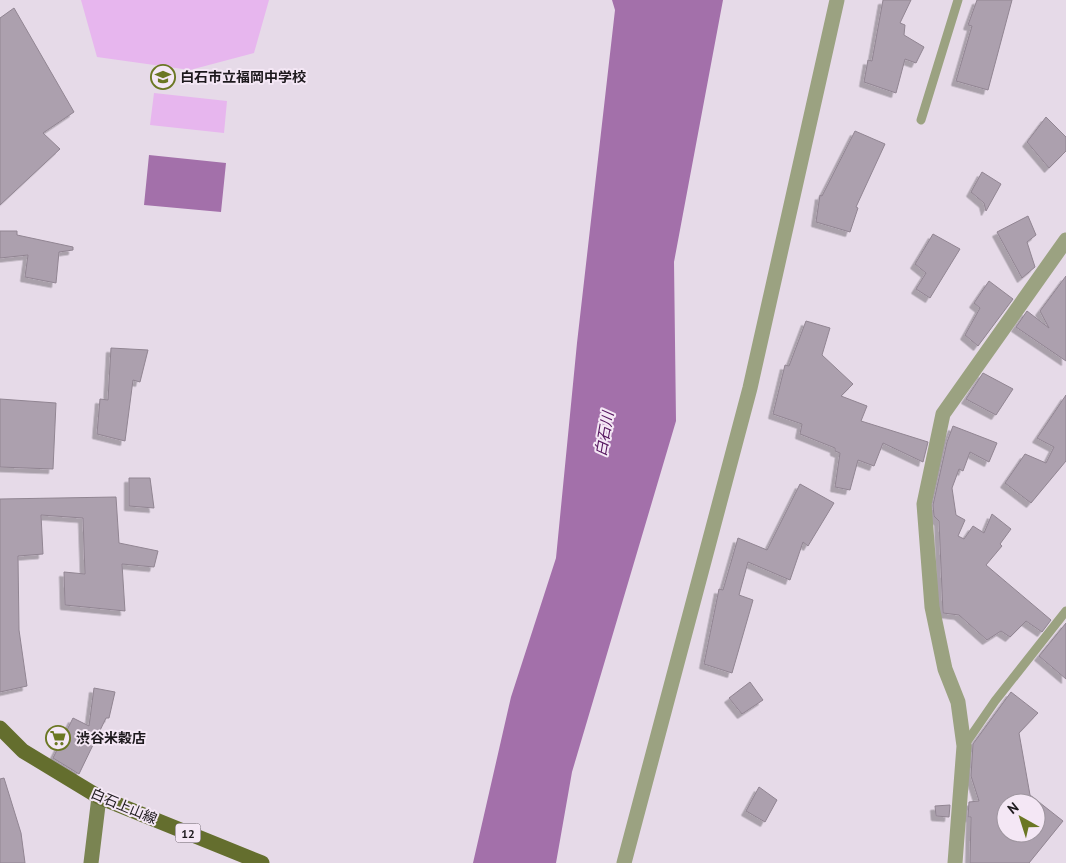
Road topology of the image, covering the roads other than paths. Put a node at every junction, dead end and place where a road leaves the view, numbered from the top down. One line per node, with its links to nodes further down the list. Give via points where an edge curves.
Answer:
1 (837, 0): 11 (street, via 750,388)
2 (958, 0): 3 (lane)
3 (921, 120)
4 (1066, 240): 7 (street, via 943,414 924,504 932,607 945,669 958,702)
5 (1066, 611): 7 (lane)
6 (0, 728): 8 (main road, 白石上山線 / 12, via 23,751)
7 (964, 746): 12 (street)
8 (99, 797): 9 (main road); 10 (main road, 白石上山線 / 12)
9 (91, 863)
10 (262, 863)
11 (624, 863)
12 (955, 863)

